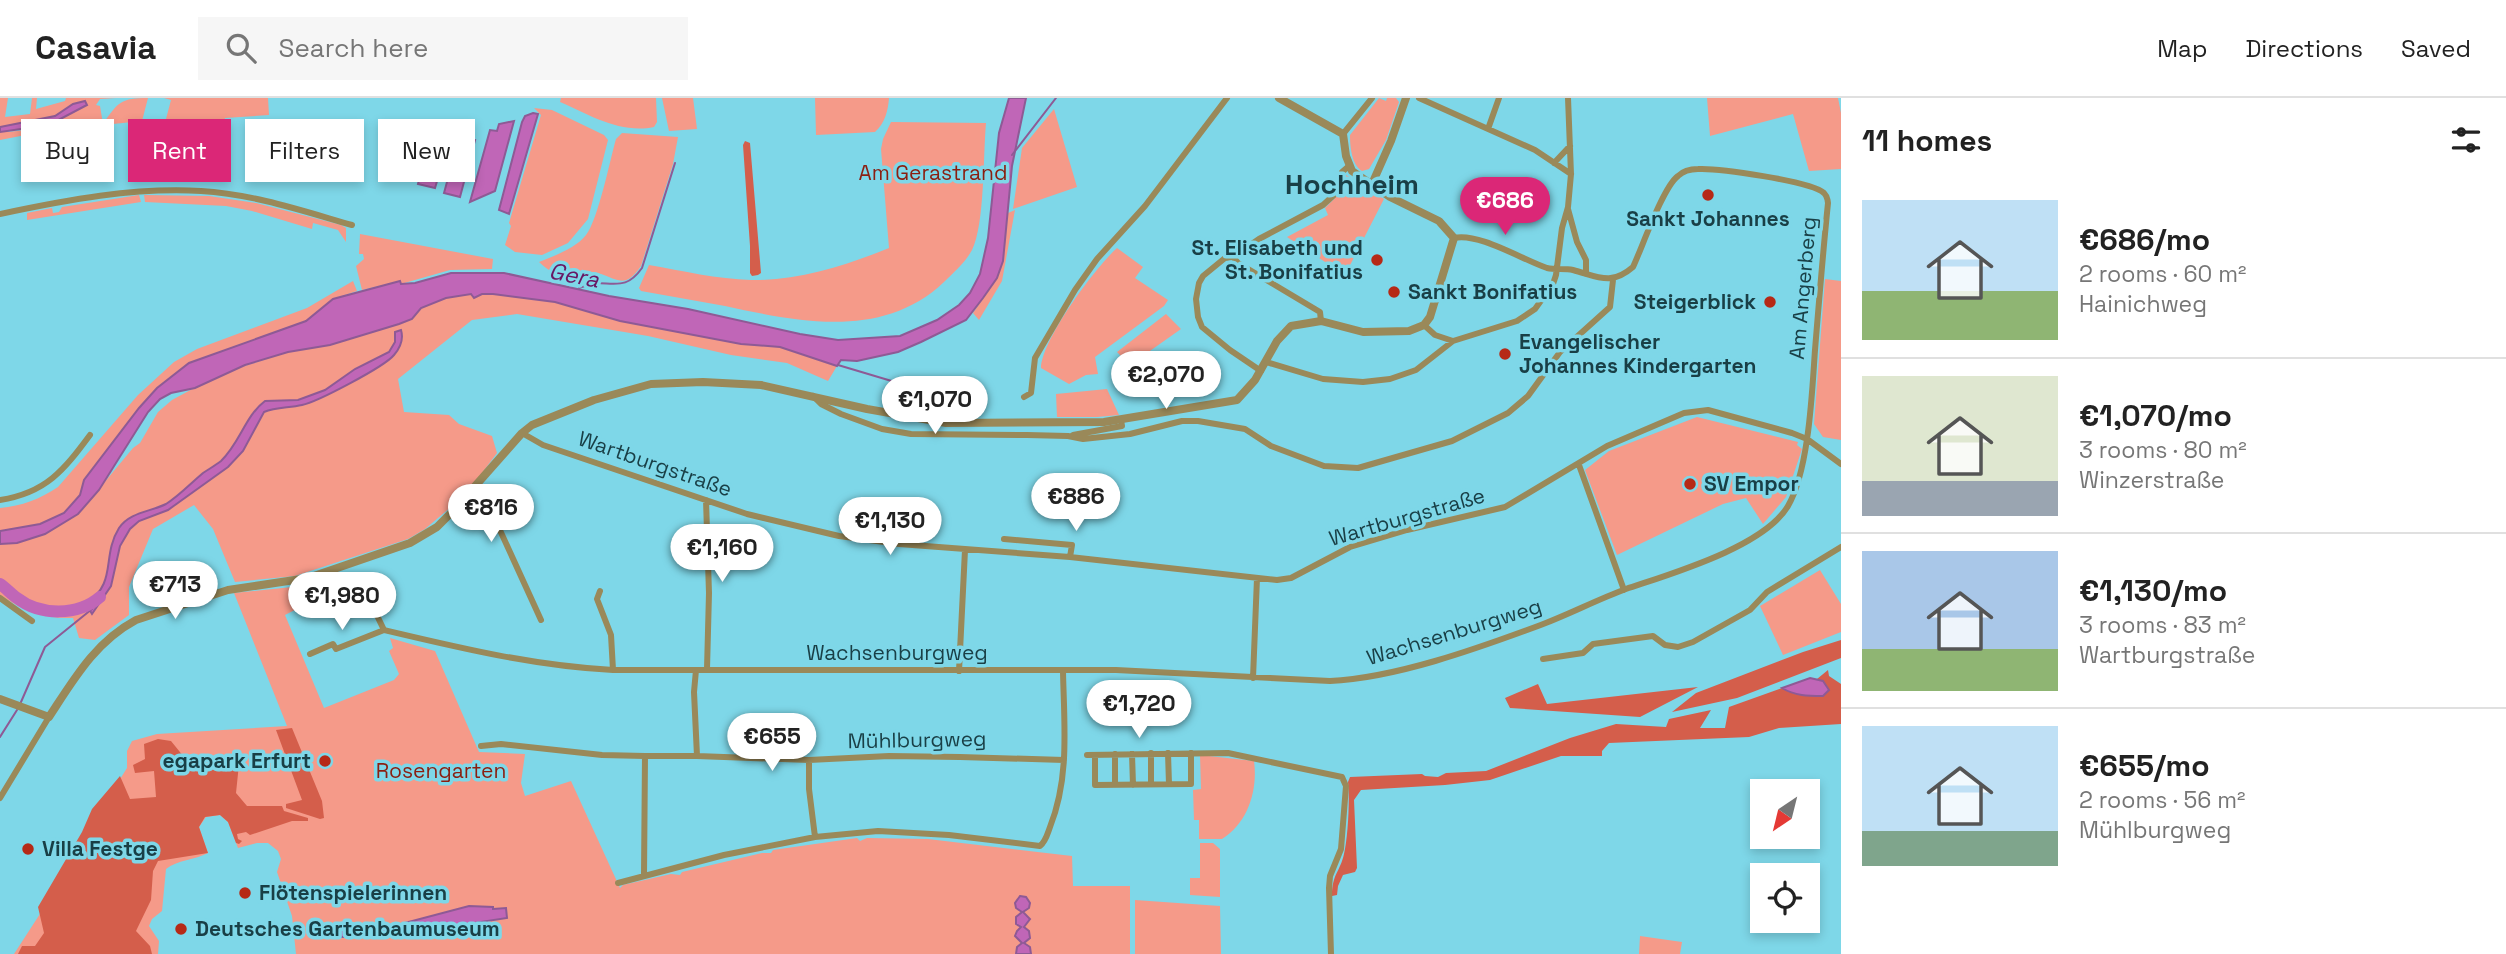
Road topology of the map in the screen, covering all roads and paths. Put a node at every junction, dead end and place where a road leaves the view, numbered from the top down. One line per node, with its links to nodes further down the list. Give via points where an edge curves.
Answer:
1 (1227, 98): 31 (street, via 1075,289 1035,359 1031,393)
2 (1279, 98): 9 (street)
3 (1372, 98): 9 (street)
4 (1406, 98): 14 (street)
5 (1419, 98): 8 (street)
6 (1499, 98): 8 (street)
7 (1568, 98): 10 (street)
8 (1488, 129): 11 (street)
9 (1343, 134): 12 (street)
10 (1570, 146): 11 (street); 13 (street)
11 (1554, 163): 13 (street)
12 (1349, 166): 14 (street); 19 (street, via 1334,195 1323,205)
13 (1571, 174): 15 (street)
14 (1372, 184): 18 (street, via 1439,221)
15 (1568, 207): 20 (street); 21 (street, via 1586,260)
16 (0, 214): 17 (street, via 132,191 202,191 253,198)
17 (352, 225)
18 (1454, 238): 20 (street, via 1475,240); 24 (street)
19 (1233, 257): 23 (street, via 1320,312); 29 (street, via 1203,276 1196,299 1198,317 1202,327)
20 (1557, 270): 21 (street); 26 (street, via 1553,284 1527,315)
21 (1586, 274): 22 (street)
22 (1613, 280): 35 (street, via 1611,307 1560,352 1528,396 1508,413 1452,441 1375,465 1324,466 1233,426 1198,421 1130,434); 36 (street, Am Angerberg, via 1633,267 1671,183 1682,173 1700,169 1736,173 1822,191 1828,203)
23 (1321, 321): 24 (street, via 1363,332 1409,331); 28 (street, via 1291,326)
24 (1424, 325): 25 (street)
25 (1437, 336): 26 (street); 27 (street)
26 (1453, 341): 27 (street)
27 (1436, 352): 28 (street, via 1416,370 1363,382 1323,379)
28 (1266, 362): 29 (street)
29 (1261, 371): 32 (street, via 1237,400)
30 (812, 396): 32 (street, via 946,423); 33 (street, via 742,384 651,384 594,400); 35 (street, via 841,414 896,432)
31 (1024, 397)
32 (1121, 420): 35 (street, via 1122,426)
33 (522, 433): 39 (street); 41 (street, Wartburgstraße, via 543,445)
34 (90, 435): 40 (street, via 49,483 28,494)
35 (1068, 436)
36 (1807, 439): 37 (street, Wartburgstraße); 38 (street, Wartburgstraße, via 1697,410 1607,446); 48 (street, Wachsenburgweg, via 1791,499 1769,526 1699,564)
37 (1841, 464)
38 (1579, 465): 47 (street, Wartburgstraße, via 1505,507 1350,547 1291,578); 48 (street)
39 (477, 486): 46 (street, via 423,536); 51 (street)
40 (0, 500)
41 (706, 500): 44 (street, Wartburgstraße, via 839,536); 56 (street)
42 (1004, 539): 45 (street, Wartburgstraße, via 1072,545)
43 (1841, 547): 55 (street, via 1767,592 1750,610 1693,642 1678,647 1653,636 1592,644 1583,653)
44 (965, 550): 45 (street, Wartburgstraße); 59 (street)
45 (1070, 556): 47 (street, Wartburgstraße)
46 (326, 573): 53 (street, via 358,576); 63 (street, via 228,590 122,627 96,648)
47 (1257, 578): 61 (street)
48 (1625, 590): 61 (street, Wachsenburgweg, via 1539,626 1378,676 1330,681)
49 (600, 592): 57 (street, via 597,599 611,635)
50 (0, 598): 52 (street)
51 (541, 620)
52 (32, 621)
53 (384, 631): 54 (street); 57 (street, Wachsenburgweg, via 512,658)
54 (310, 654)
55 (1543, 659)
56 (707, 669): 58 (street, Wachsenburgweg); 59 (street, Wachsenburgweg)
57 (612, 670): 58 (street, Wachsenburgweg)
58 (696, 670): 71 (street)
59 (959, 671): 60 (street, Wachsenburgweg)
60 (1063, 671): 61 (street, Wachsenburgweg); 73 (street)
61 (1253, 678)
62 (0, 699): 63 (street)
63 (49, 718): 78 (street)
64 (481, 746): 70 (street, Mühlburgweg)
65 (1151, 753): 66 (street); 69 (street); 77 (street)
66 (1168, 753): 67 (street); 74 (street)
67 (1191, 753): 74 (street, via 1191,784); 82 (street, via 1228,752 1336,774 1345,781 1341,849 1329,888)
68 (1115, 754): 69 (street); 75 (street); 75 (street, via 1091,755 1095,785)
69 (1132, 754): 76 (street)
70 (645, 756): 71 (street, Mühlburgweg); 80 (street)
71 (697, 756): 72 (street, Mühlburgweg)
72 (809, 760): 73 (street, Mühlburgweg, via 889,756); 79 (street)
73 (1064, 760): 79 (street, via 1061,797 1040,846 901,831)
74 (1169, 784): 77 (street)
75 (1115, 785): 76 (street)
76 (1133, 785): 77 (street)
77 (1151, 785)
78 (0, 797)
79 (816, 838): 80 (street)
80 (644, 875): 81 (street)
81 (618, 883)
82 (1331, 954)

